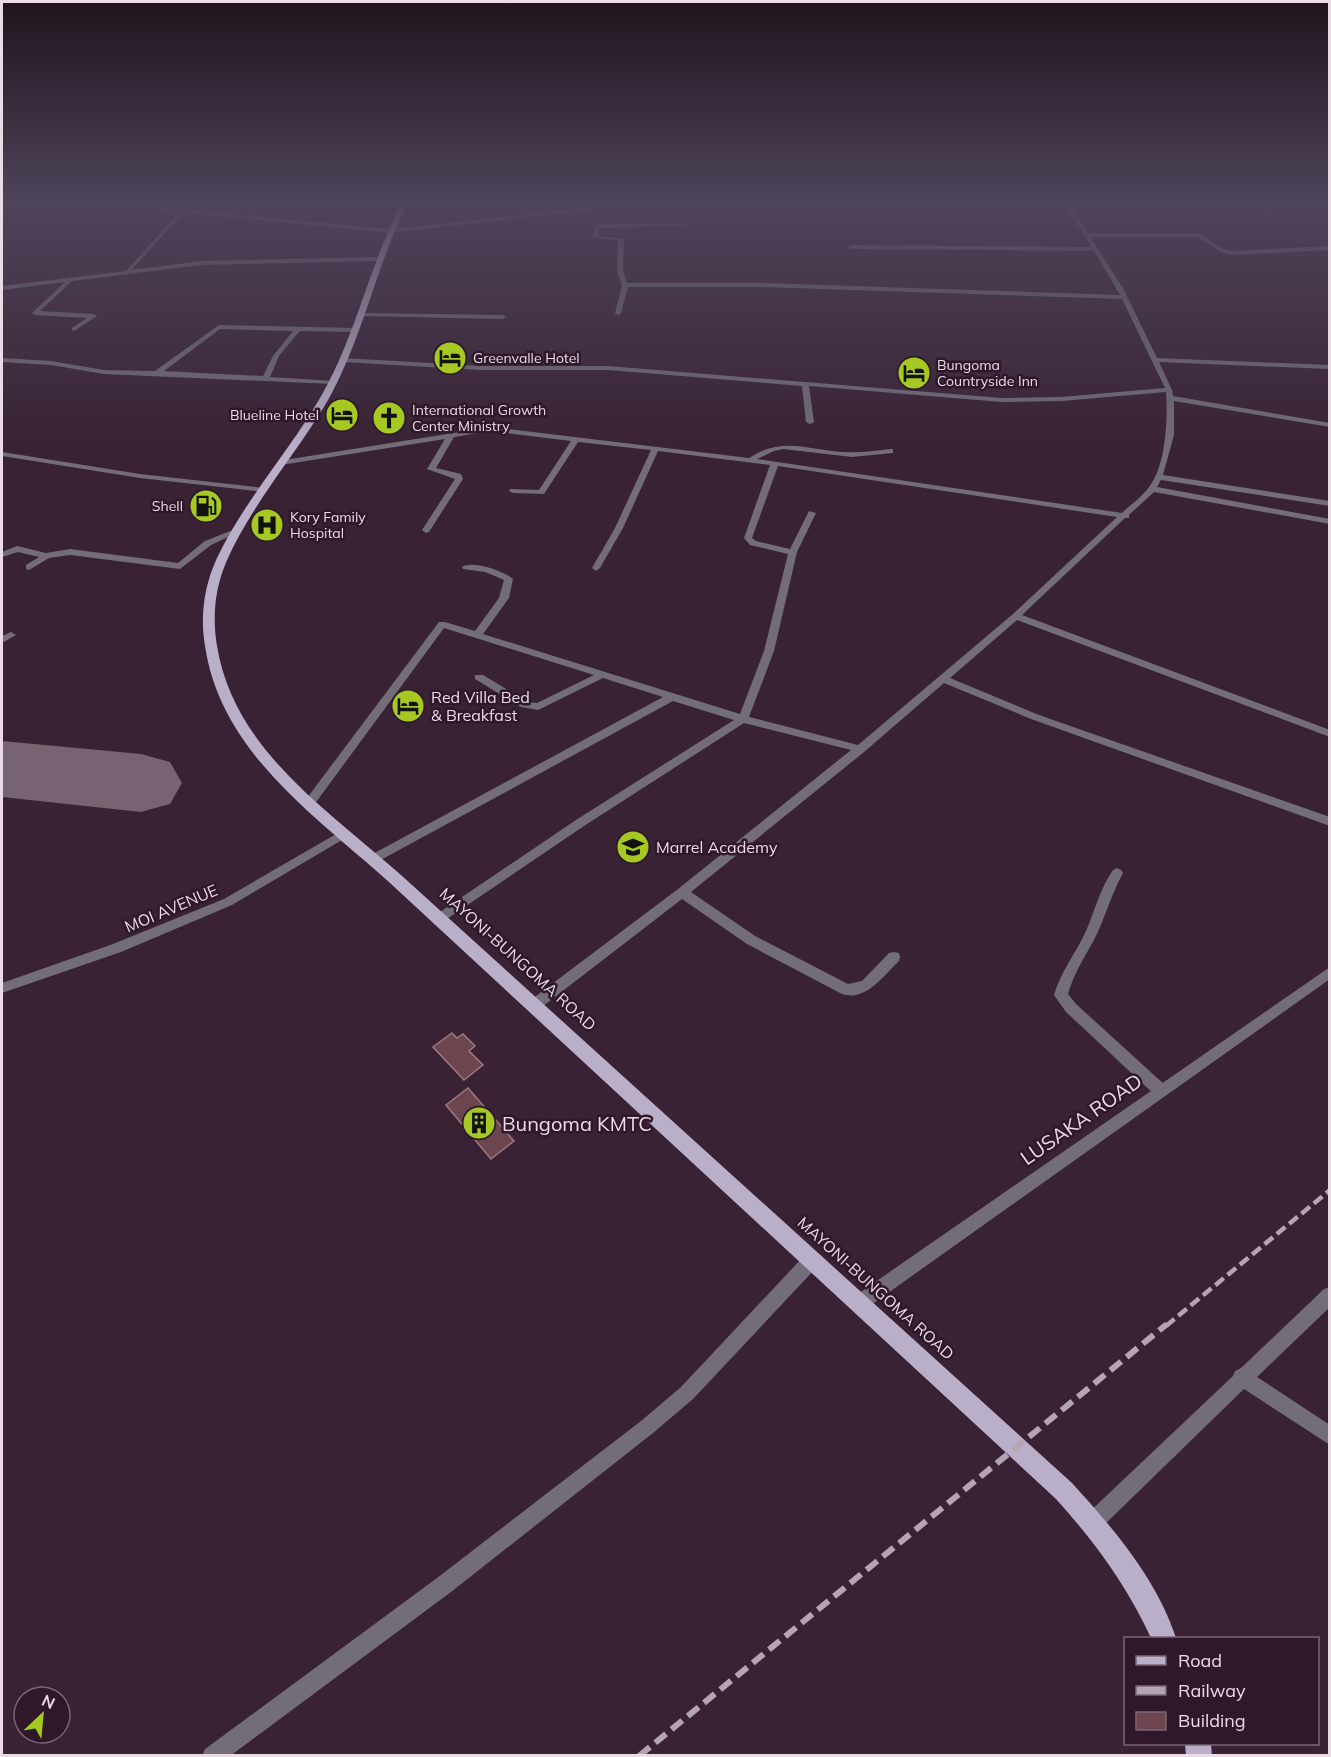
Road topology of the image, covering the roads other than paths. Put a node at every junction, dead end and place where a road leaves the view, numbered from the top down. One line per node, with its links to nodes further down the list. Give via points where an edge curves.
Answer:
1 (33, 284): 6 (street)
2 (66, 284): 11 (street, via 35,313 94,316)
3 (371, 284): 10 (main road, MAYONI-BUNGOMA ROAD)
4 (1116, 284): 7 (street)
5 (625, 285): 7 (street, via 761,285); 8 (street)
6 (2, 288)
7 (1124, 297): 15 (street)
8 (618, 313)
9 (503, 317): 10 (street)
10 (359, 323): 12 (street); 14 (main road, MAYONI-BUNGOMA ROAD)
11 (74, 329)
12 (297, 330): 17 (street, via 215,328); 18 (street, via 276,356)
13 (2, 360): 17 (street, via 104,372)
14 (343, 360): 19 (main road, MAYONI-BUNGOMA ROAD); 20 (street, via 481,368 608,368)
15 (1156, 360): 16 (street); 21 (street)
16 (1329, 367)
17 (156, 373): 18 (street)
18 (265, 379): 19 (street)
19 (333, 382): 30 (main road, MAYONI-BUNGOMA ROAD)
20 (805, 385): 21 (street, via 1011,400); 22 (street)
21 (1169, 394): 23 (street); 32 (street, via 1170,435)
22 (810, 422)
23 (1329, 424)
24 (452, 434): 25 (street, via 485,429); 30 (street); 40 (street, via 431,469 459,477)
25 (576, 439): 26 (street); 35 (street, via 541,492)
26 (655, 449): 29 (street); 47 (street)
27 (890, 451): 29 (street, via 853,455 776,446)
28 (2, 454): 34 (street, via 140,476)
29 (750, 460): 31 (street)
30 (281, 463): 34 (main road, MAYONI-BUNGOMA ROAD)
31 (775, 463): 38 (street); 42 (street, via 748,537 753,543)
32 (1159, 477): 33 (street); 36 (street)
33 (1152, 489): 38 (street); 39 (street)
34 (264, 490): 41 (main road, MAYONI-BUNGOMA ROAD)
35 (513, 491)
36 (1329, 504)
37 (812, 513): 42 (street)
38 (1126, 516): 48 (street)
39 (1329, 522)
40 (426, 530)
41 (233, 533): 44 (street, via 208,543 180,566 70,552); 57 (main road, MAYONI-BUNGOMA ROAD, via 215,577 209,608 215,671 244,732 271,766)
42 (793, 552): 54 (street, via 769,651)
43 (2, 555): 44 (street, via 17,549)
44 (46, 556): 45 (street)
45 (29, 567)
46 (466, 567): 49 (street, via 508,579 504,598)
47 (596, 568)
48 (1016, 616): 52 (street); 55 (street)
49 (477, 636): 50 (street); 57 (street, via 448,624 438,626)
50 (604, 674): 51 (street, via 538,707 525,705); 53 (street)
51 (479, 677)
52 (941, 678): 56 (street); 58 (street, via 1035,717)
53 (672, 697): 54 (street); 60 (street)
54 (743, 719): 56 (street); 63 (street)
55 (1329, 734)
56 (860, 749): 62 (street)
57 (310, 802): 59 (main road, MAYONI-BUNGOMA ROAD)
58 (1329, 822)
59 (342, 834): 60 (main road, MAYONI-BUNGOMA ROAD); 66 (street, MOI AVENUE, via 228,902 117,948)
60 (373, 859): 63 (main road, MAYONI-BUNGOMA ROAD)
61 (1117, 873): 68 (street, via 1090,935 1064,980 1061,995)
62 (682, 892): 64 (street, via 759,945 847,990 866,986); 67 (street)
63 (438, 920): 67 (main road, MAYONI-BUNGOMA ROAD)
64 (894, 957)
65 (1329, 972): 68 (street, LUSAKA ROAD)
66 (2, 988)
67 (533, 1006): 69 (main road, MAYONI-BUNGOMA ROAD)
68 (1160, 1090): 71 (street, LUSAKA ROAD)
69 (810, 1262): 71 (main road, MAYONI-BUNGOMA ROAD); 76 (street, via 687,1393 647,1427 444,1585)
70 (1329, 1295): 72 (street)
71 (858, 1304): 74 (main road, MAYONI-BUNGOMA ROAD, via 1018,1445)
72 (1241, 1377): 73 (street); 74 (street)
73 (1329, 1436)
74 (1093, 1522): 75 (main road, MAYONI-BUNGOMA ROAD, via 1130,1571)
75 (1163, 1637)
76 (212, 1755)

